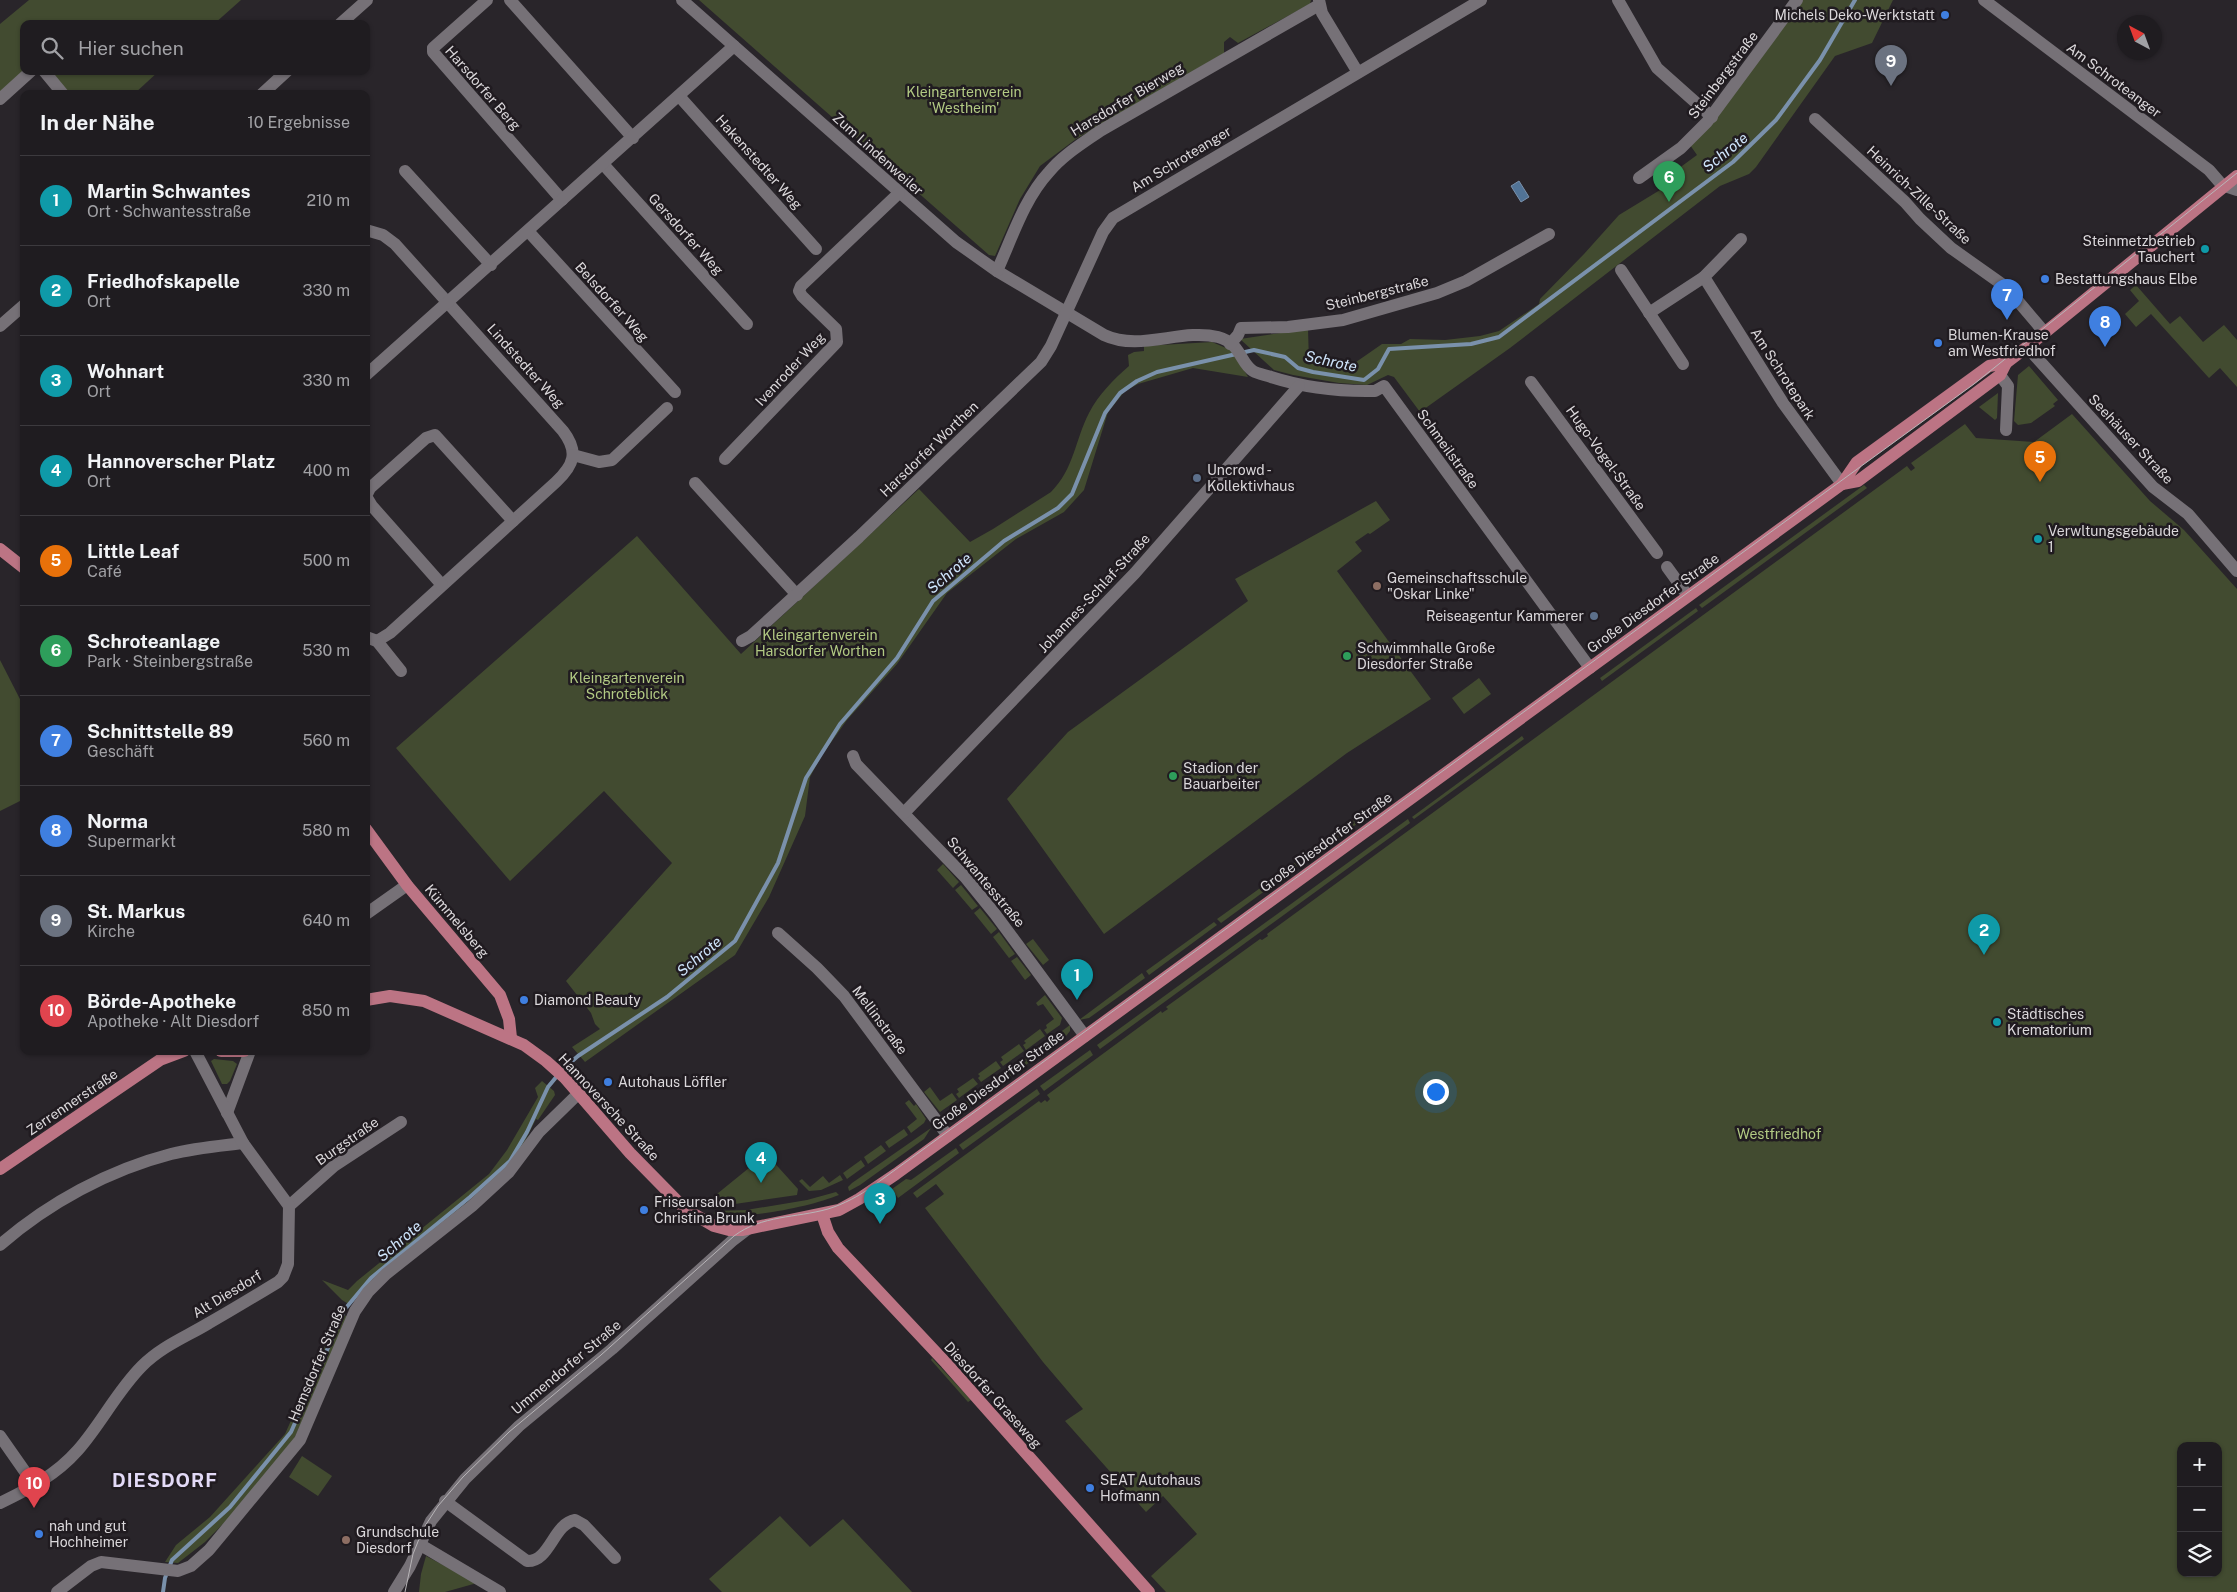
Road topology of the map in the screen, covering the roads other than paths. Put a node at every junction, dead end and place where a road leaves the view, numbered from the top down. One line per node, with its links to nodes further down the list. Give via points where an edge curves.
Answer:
1 (367, 0): 10 (street)
2 (487, 0): 29 (street, Harsdorfer Berg, via 432,52)
3 (510, 0): 22 (street)
4 (682, 0): 11 (street, Zum Lindenweiler)
5 (1481, 0): 12 (street, Am Schroteanger)
6 (1618, 0): 20 (street, via 1657,68)
7 (1797, 0): 20 (street, Steinbergstraße)
8 (1984, 0): 27 (street, Am Schroteanger)
9 (1319, 3): 12 (street); 37 (street, Harsdorfer Bierweg, via 1100,131 1070,153 1049,172 1028,202)
10 (344, 20)
11 (734, 46): 18 (street); 28 (street, Zum Lindenweiler)
12 (1357, 71): 41 (street, Am Schroteanger, via 1112,218)
13 (27, 75): 19 (street)
14 (47, 75): 16 (street)
15 (283, 75): 17 (street)
16 (60, 90)
17 (266, 90)
18 (679, 96): 22 (street); 34 (street, Hakenstedter Weg)
19 (0, 99)
20 (1712, 117): 26 (street, Steinbergstraße, via 1681,148)
21 (1815, 119): 45 (street, Heinrich-Zille-Straße, via 1952,248 2006,287)
22 (633, 138): 23 (street)
23 (603, 164): 29 (street); 44 (street, Gersdorfer Weg)
24 (405, 171): 35 (street)
25 (2237, 176): 27 (main road, Große Diesdorfer Straße)
26 (1639, 178)
27 (2231, 188): 45 (main road, Große Diesdorfer Straße)
28 (899, 193): 37 (street, Zum Lindenweiler, via 956,242); 58 (street, Ivenroder Weg, via 801,286 802,296 836,329 837,342)
29 (562, 200): 31 (street)
30 (370, 231): 39 (street, Lindstedter Weg, via 383,235 395,244)
31 (528, 231): 35 (street); 54 (street, Belsdorfer Weg)
32 (1549, 234): 46 (street, Steinbergstraße, via 1437,293 1343,320 1288,327 1241,328)
33 (1741, 239): 38 (street)
34 (816, 249)
35 (491, 265): 39 (street)
36 (1621, 270): 42 (street)
37 (997, 271): 41 (street, Zum Lindenweiler)
38 (1704, 277): 42 (street); 60 (street, Am Schrotepark, via 1783,402)
39 (448, 302): 50 (street); 57 (street, Lindstedter Weg, via 563,431 572,444)
40 (20, 308): 43 (street)
41 (1066, 313): 46 (street, via 1120,341 1196,335 1217,337); 70 (street, Harsdorfer Worthen, via 1048,352 1037,365)
42 (1649, 313): 49 (street)
43 (2, 321)
44 (747, 324)
45 (2045, 332): 47 (main road, Große Diesdorfer Straße)
46 (1234, 346): 53 (street, Schmeilstraße, via 1255,372)
47 (2027, 347): 48 (main road, Große Diesdorfer Straße); 68 (street, Seehäuser Straße, via 2153,487 2188,514)
48 (2006, 363): 51 (main road, Große Diesdorfer Straße); 60 (main road, Große Diesdorfer Straße, via 1989,366 1873,450 1857,462)
49 (1683, 364)
50 (370, 371)
51 (2000, 375): 56 (street, via 2008,386); 60 (main road, Große Diesdorfer Straße, via 1858,481)
52 (1531, 382): 65 (street, Hugo-Vogel-Straße)
53 (1299, 386): 74 (street, Schmeilstraße, via 1374,391 1384,386); 77 (street, Johannes-Schlaf-Straße, via 1135,573)
54 (675, 392)
55 (667, 408): 57 (street, via 612,460 599,462)
56 (2006, 430)
57 (573, 455): 63 (street, via 565,473)
58 (725, 459)
59 (695, 483): 70 (street)
60 (1842, 484): 71 (main road, Große Diesdorfer Straße)
61 (370, 488): 63 (street, via 426,438 435,435)
62 (370, 503): 69 (street)
63 (513, 521): 69 (street)
64 (0, 549): 66 (main road)
65 (1657, 553)
66 (20, 565)
67 (1667, 567): 71 (street)
68 (2237, 571)
69 (442, 586): 72 (street, via 387,636)
70 (796, 595): 73 (street, Harsdorfer Worthen, via 750,638)
71 (1688, 596): 74 (main road, Große Diesdorfer Straße)
72 (372, 639): 75 (street)
73 (742, 641)
74 (1590, 668): 83 (main road, Große Diesdorfer Straße)
75 (401, 671)
76 (853, 756): 77 (street, Schwantesstraße, via 856,764)
77 (904, 813): 83 (street, Schwantesstraße, via 965,877)
78 (370, 834): 79 (main road, Kümmelsberg)
79 (407, 885): 80 (street); 84 (main road, Kümmelsberg, via 500,995 509,1019)
80 (370, 911)
81 (778, 933): 91 (street, Mellinstraße, via 844,996)
82 (370, 999): 84 (main road, Hannoversche Straße, via 390,996 424,1001)
83 (1085, 1036): 91 (main road, Große Diesdorfer Straße)
84 (511, 1038): 88 (main road, Hannoversche Straße, via 553,1067)
85 (173, 1055): 93 (main road, Zerrennerstraße, via 160,1060)
86 (197, 1055): 89 (street)
87 (249, 1055): 89 (street)
88 (578, 1093): 96 (main road, Hannoversche Straße, via 685,1210 714,1226 736,1231); 104 (street, Hemsdorfer Straße, via 539,1132 509,1172 472,1206 392,1268 368,1292 355,1310 300,1440 209,1550 191,1566 178,1571 100,1562)
89 (227, 1113): 92 (street)
90 (401, 1122): 94 (street, Burgstraße, via 334,1166)
91 (948, 1136): 95 (main road, Große Diesdorfer Straße, via 859,1199 844,1208)
92 (243, 1143): 94 (street); 97 (street, via 172,1154 112,1176 76,1193)
93 (0, 1168)
94 (289, 1206): 99 (street, Alt Diesdorf, via 288,1264 284,1277 208,1324 166,1345 124,1386 78,1449)
95 (822, 1214): 96 (main road, Hannoversche Straße); 107 (main road, Diesdorfer Graseweg, via 838,1248 946,1363)
96 (749, 1228): 100 (street, Ummendorfer Straße, via 515,1430)
97 (0, 1245)
98 (0, 1436): 99 (street)
99 (35, 1486): 101 (street, Alt Diesdorf)
100 (445, 1501): 102 (street, Ummendorfer Straße); 103 (street, via 528,1562 539,1558 560,1530 575,1520 584,1525)
101 (0, 1503)
102 (419, 1544): 105 (street, Ummendorfer Straße); 106 (street)
103 (615, 1558)
104 (57, 1592)
105 (394, 1592)
106 (500, 1592)
107 (1149, 1592)

